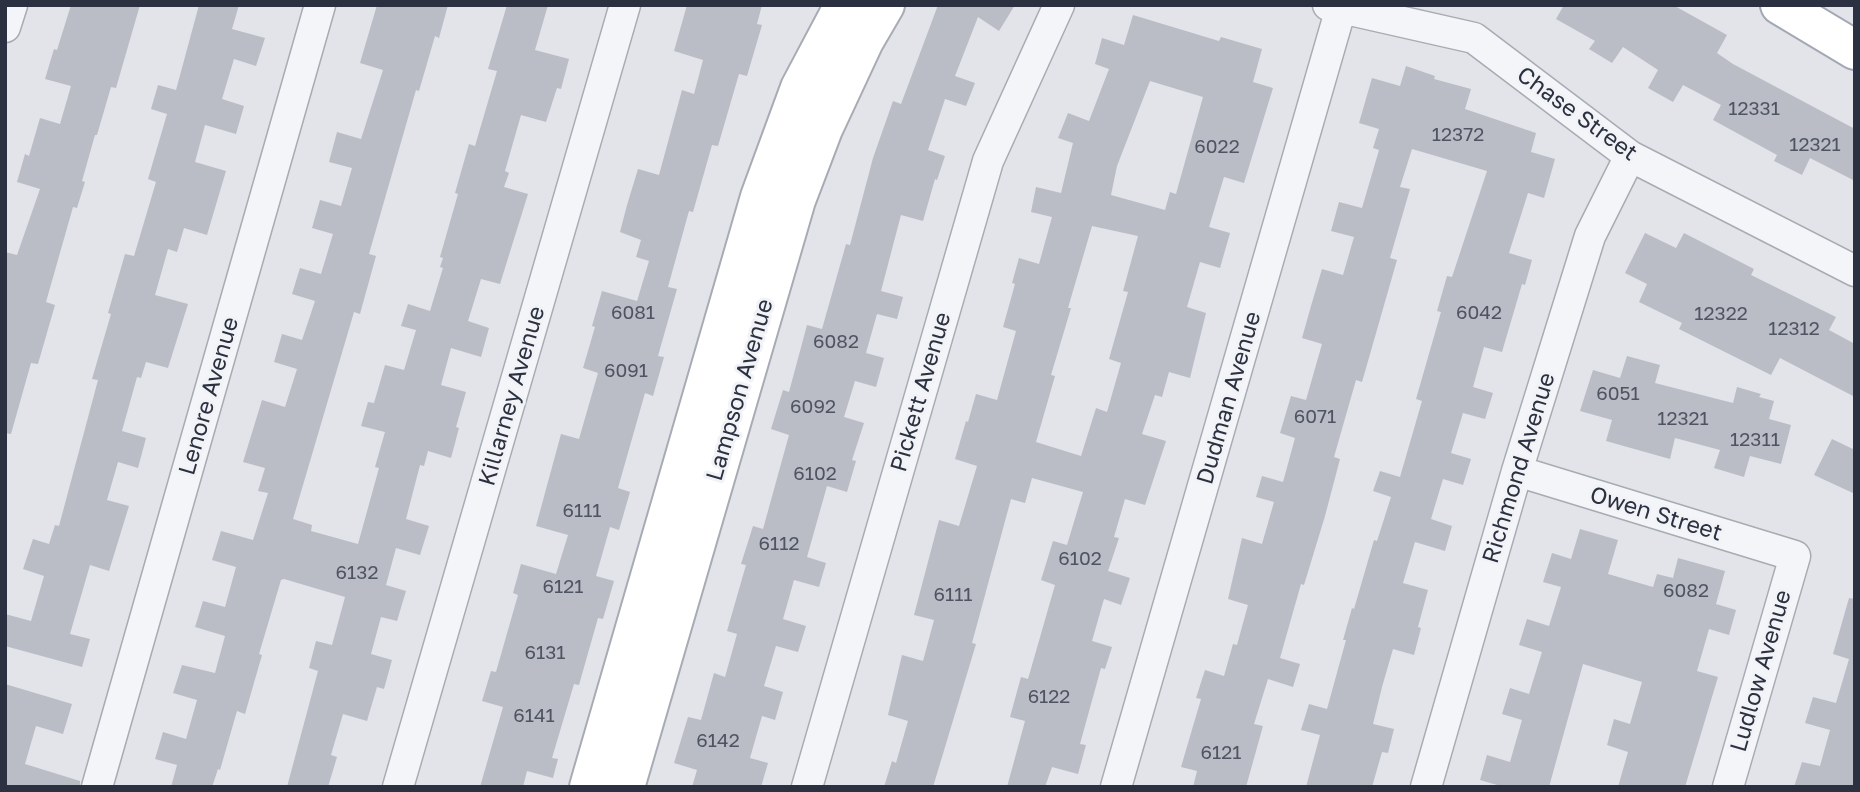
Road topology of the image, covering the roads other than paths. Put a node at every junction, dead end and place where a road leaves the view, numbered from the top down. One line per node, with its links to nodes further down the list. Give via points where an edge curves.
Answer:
1 (12, 5): 9 (street)
2 (320, 5): 15 (street, Lenore Avenue)
3 (625, 5): 16 (street, Killarney Avenue)
4 (844, 5): 17 (main road, Lampson Avenue, via 800,88 760,197)
5 (885, 5): 18 (main road, Lampson Avenue, via 823,129 796,200)
6 (1059, 5): 19 (street, Pickett Avenue, via 988,161)
7 (1780, 5): 10 (main road)
8 (1334, 7): 11 (street, Chase Street, via 1474,38); 20 (street, Dudman Avenue)
9 (5, 27)
10 (1855, 50)
11 (1630, 156): 12 (street, Chase Street); 13 (street, Richmond Avenue, via 1590,236)
12 (1855, 271)
13 (1517, 471): 14 (street, Owen Street); 21 (street, Richmond Avenue)
14 (1795, 556): 22 (street, Ludlow Avenue)
15 (97, 787)
16 (398, 787)
17 (589, 787)
18 (625, 787)
19 (807, 787)
20 (1116, 787)
21 (1426, 787)
22 (1728, 787)

